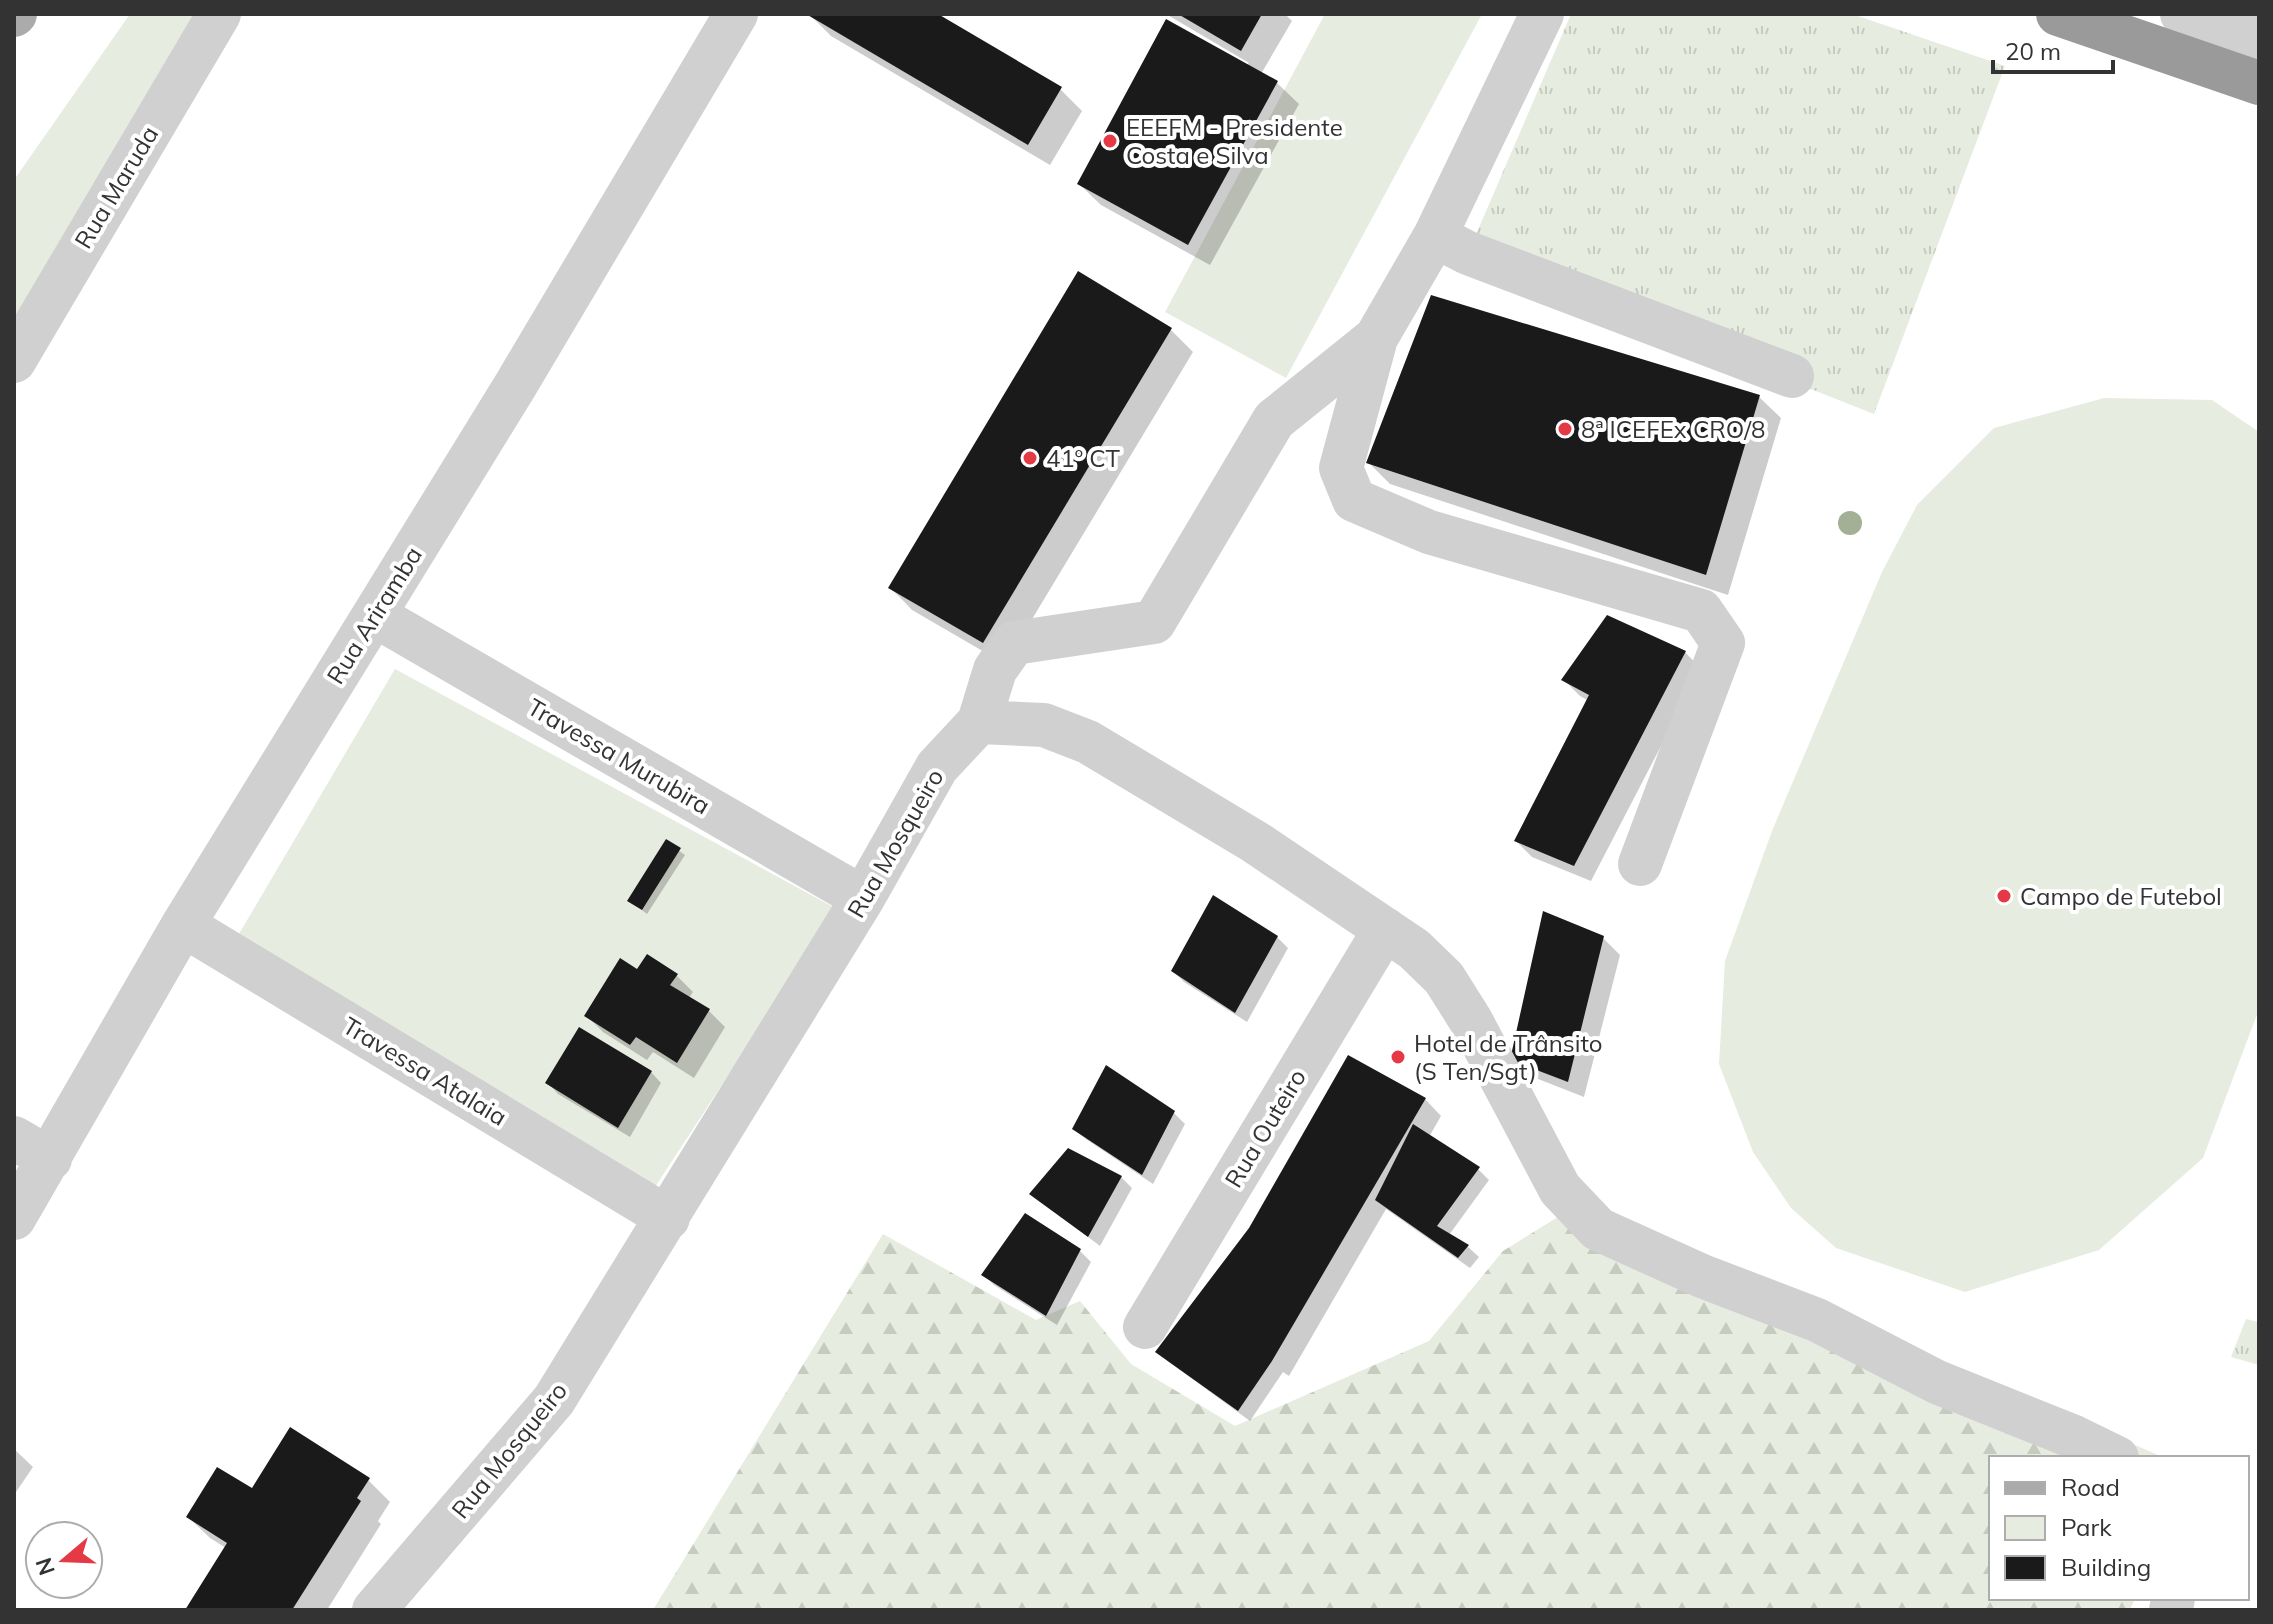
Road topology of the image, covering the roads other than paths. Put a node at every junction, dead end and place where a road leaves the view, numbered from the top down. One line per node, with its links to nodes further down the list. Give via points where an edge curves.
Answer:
1 (219, 14): 10 (street, Rua Maruda)
2 (736, 14): 12 (street, Rua Ariramba)
3 (1542, 14): 8 (street)
4 (2058, 14): 7 (highway)
5 (2182, 14): 6 (street)
6 (2259, 38)
7 (2259, 83)
8 (1435, 236): 9 (street); 11 (street)
9 (1376, 338): 13 (street, via 1274,420 1154,622 1014,643 995,670); 14 (street, via 1341,468 1354,500 1429,532 1701,611 1723,643)
10 (14, 361)
11 (1792, 376)
12 (374, 615): 15 (street, Travessa Murubira); 16 (street, Rua Ariramba)
13 (979, 722): 15 (street, Rua Mosqueiro, via 937,767); 17 (street, via 1044,725 1088,742 1255,842)
14 (1640, 864)
15 (863, 898): 20 (street, Rua Mosqueiro)
16 (183, 925): 18 (street, Rua Ariramba); 20 (street, Travessa Atalaia)
17 (1385, 929): 21 (street, Rua Outeiro); 22 (street, via 1444,978 1560,1189 1598,1229 1817,1320 1937,1382)
18 (32, 1148): 19 (street, Rua Ariramba)
19 (14, 1218)
20 (668, 1218): 23 (street, Rua Mosqueiro, via 554,1400)
21 (1145, 1327)
22 (2113, 1456)
23 (374, 1610)

